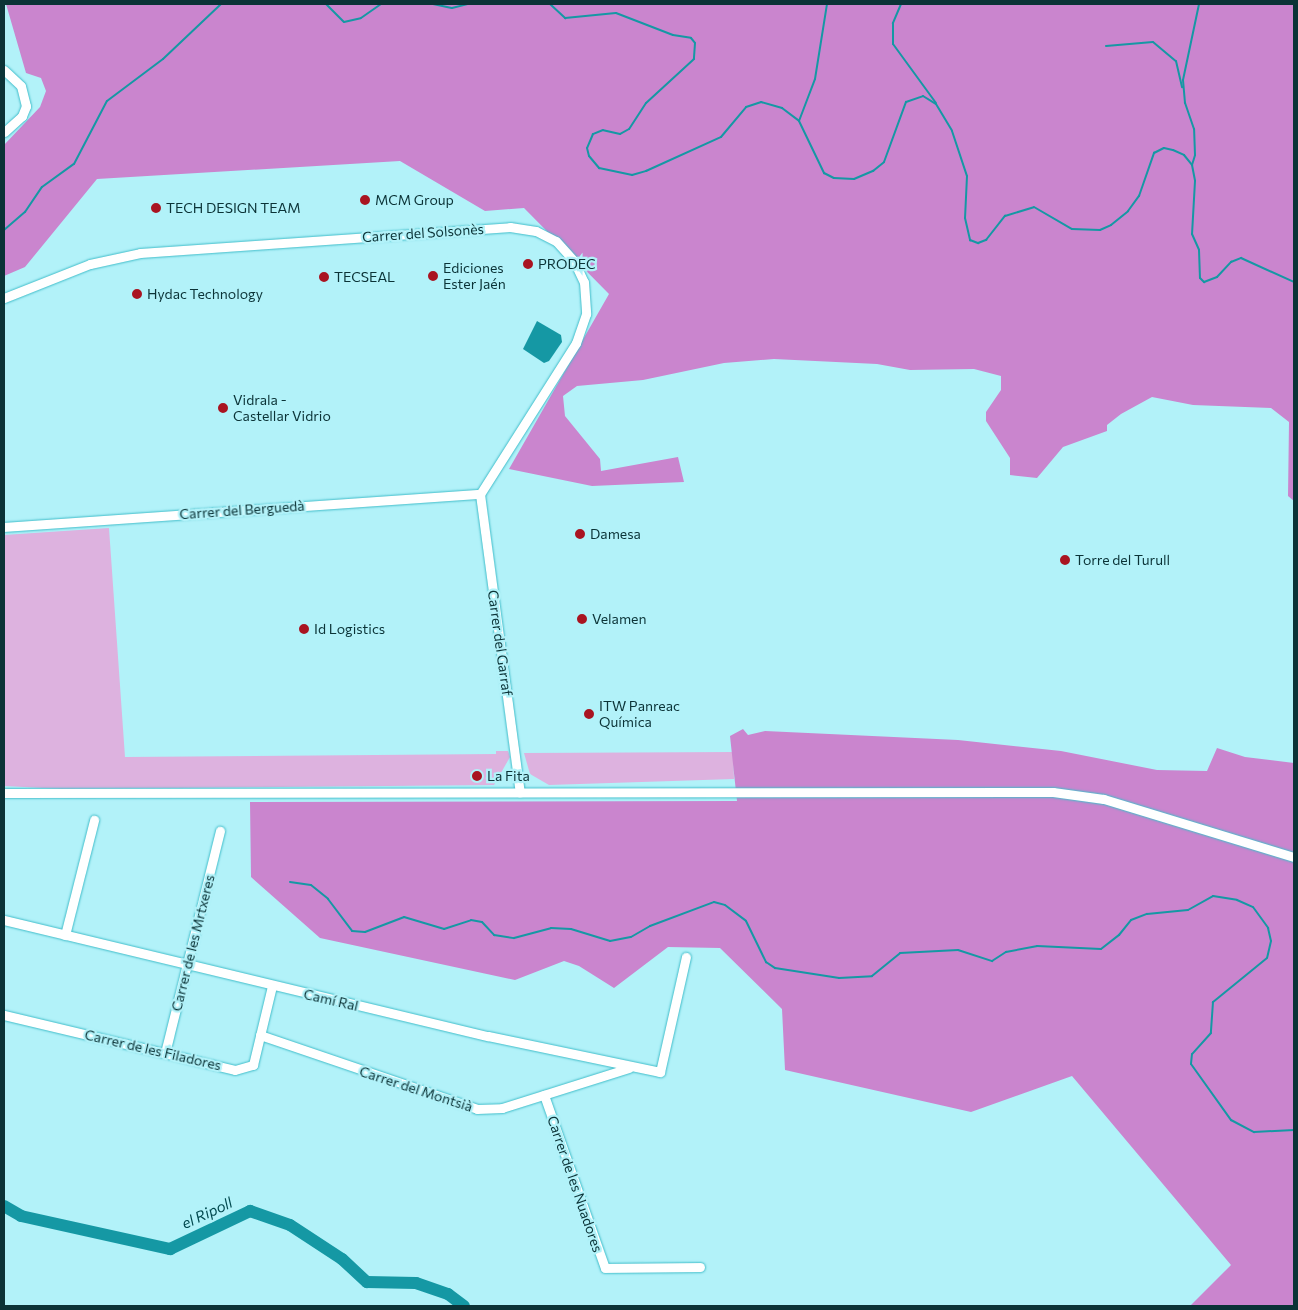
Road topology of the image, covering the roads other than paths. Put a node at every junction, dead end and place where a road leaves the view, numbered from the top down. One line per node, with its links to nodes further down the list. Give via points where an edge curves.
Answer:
1 (4, 70): 2 (street, via 13,76 26,98 22,116)
2 (4, 132)
3 (4, 298): 4 (street, Carrer del Solsonès, via 90,264 140,253 510,227 536,231 556,241 574,261 584,282 586,314 576,343)
4 (480, 494): 5 (street, Carrer del Berguedà); 6 (street, Carrer del Garraf)
5 (4, 526)
6 (520, 792): 7 (street); 10 (street, via 1069,793 1126,806)
7 (4, 793)
8 (94, 820): 12 (street)
9 (220, 831): 14 (street, Carrer de les Mrtxeres)
10 (1294, 857)
11 (4, 920): 12 (street, Camí Ral)
12 (65, 935): 14 (street, Camí Ral)
13 (686, 957): 19 (street, Camí Ral, via 660,1072)
14 (189, 966): 15 (street, Camí Ral); 18 (street, Carrer de les Mrtxeres)
15 (272, 986): 17 (street, Carrer de les Filadores); 19 (street, Camí Ral)
16 (4, 1015): 18 (street, Carrer de les Filadores)
17 (260, 1035): 18 (street, Carrer de les Filadores, via 252,1065 236,1070); 20 (street, Carrer del Montsià, via 477,1109 502,1108)
18 (165, 1053)
19 (632, 1067): 20 (street, Carrer del Montsià)
20 (544, 1095): 21 (street, Carrer de les Nuadores, via 605,1268)
21 (700, 1267)

